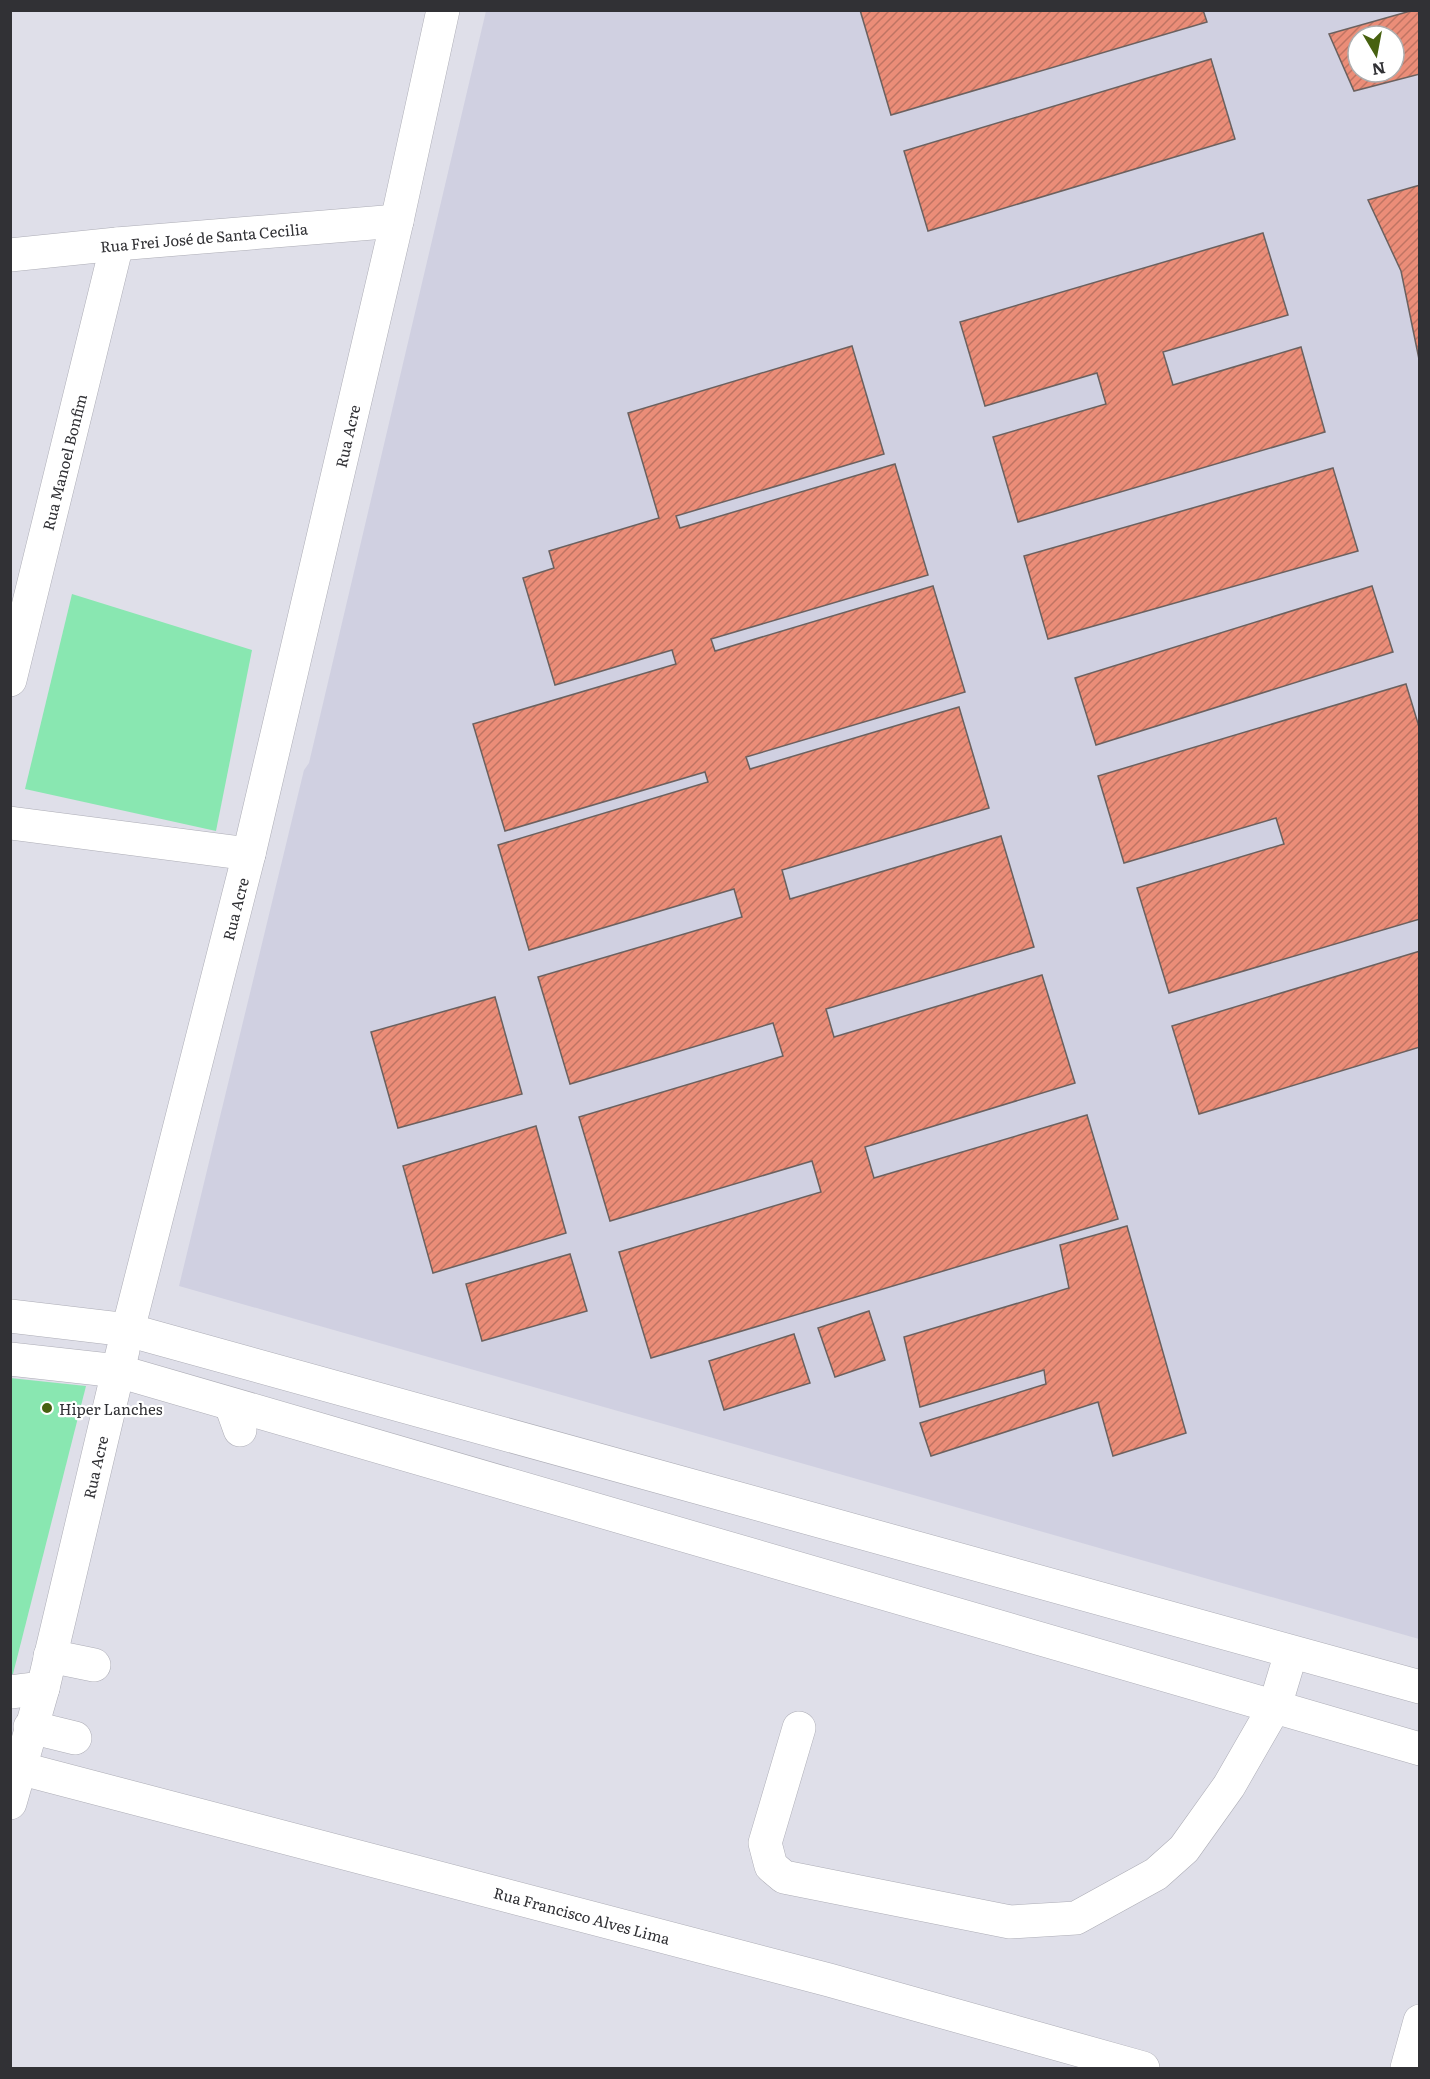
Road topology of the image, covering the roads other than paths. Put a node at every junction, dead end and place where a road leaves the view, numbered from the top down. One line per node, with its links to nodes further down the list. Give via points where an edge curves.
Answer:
1 (443, 10): 2 (street, Rua Acre)
2 (397, 221): 3 (street, Rua Frei José de Santa Cecilia); 7 (street, Rua Acre)
3 (117, 244): 4 (street, Rua Frei José de Santa Cecilia); 5 (street, Rua Manoel Bonfim)
4 (10, 255)
5 (10, 680)
6 (10, 823): 7 (street)
7 (249, 854): 9 (street, Rua Acre)
8 (10, 1316): 9 (street)
9 (128, 1330): 11 (street, Rua Acre); 12 (street)
10 (10, 1359): 11 (street)
11 (118, 1371): 13 (street, Rua Acre); 18 (street, via 235,1418)
12 (1291, 1653): 15 (street); 18 (street)
13 (50, 1656): 14 (street); 16 (street, Rua Acre)
14 (94, 1665)
15 (1419, 1687)
16 (43, 1688): 17 (street); 19 (street, Rua Acre)
17 (10, 1692)
18 (1275, 1706): 20 (street, via 1229,1786 1184,1849 1156,1874 1076,1918 1010,1922 784,1877 771,1866 765,1843); 22 (street)
19 (30, 1727): 21 (street); 23 (street, Rua Acre)
20 (799, 1728)
21 (75, 1738)
22 (1419, 1749)
23 (19, 1768): 24 (street, Rua Acre); 26 (street, Rua Francisco Alves Lima, via 829,1980)
24 (10, 1803)
25 (1419, 2021): 27 (street)
26 (1143, 2068)
27 (1407, 2068)

